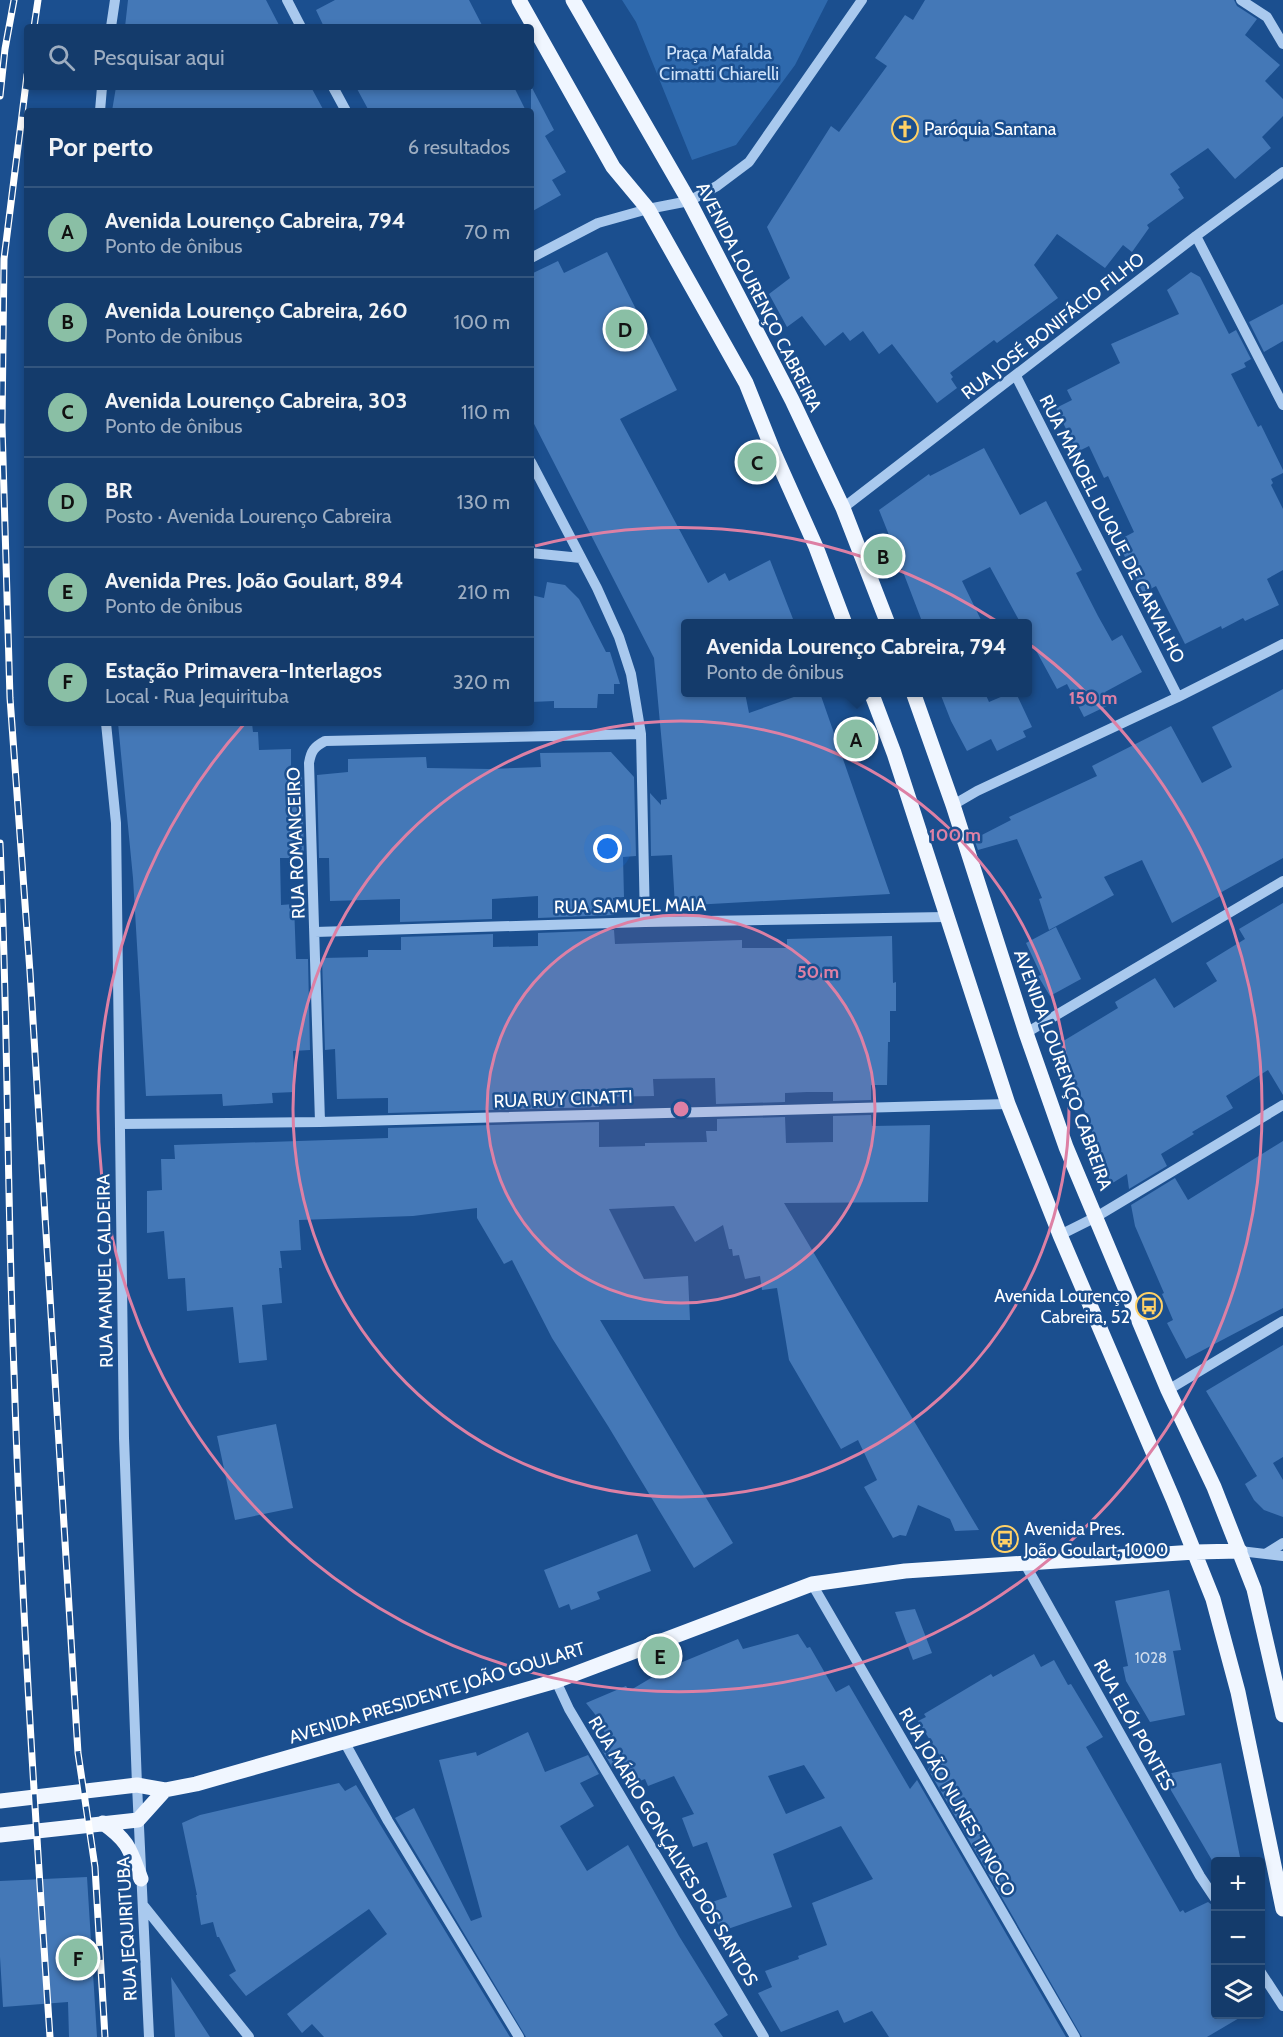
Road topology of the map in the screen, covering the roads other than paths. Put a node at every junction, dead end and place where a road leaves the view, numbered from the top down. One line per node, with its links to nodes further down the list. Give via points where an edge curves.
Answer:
1 (116, 0): 7 (street)
2 (287, 0): 8 (street)
3 (519, 0): 9 (main road)
4 (573, 0): 17 (main road, AVENIDA LOURENÇO CABREIRA)
5 (862, 0): 17 (street, via 749,162)
6 (1241, 0): 11 (street, via 1267,17)
7 (112, 24)
8 (299, 24)
9 (533, 24)
10 (534, 27): 18 (main road, via 613,167)
11 (1283, 44)
12 (102, 90): 14 (street)
13 (335, 90): 15 (street)
14 (100, 108)
15 (344, 108)
16 (1283, 172): 19 (street, RUA JOSÉ BONIFÁCIO FILHO)
17 (688, 201): 18 (street); 24 (main road, AVENIDA LOURENÇO CABREIRA, via 792,400)
18 (648, 209): 20 (street, via 598,223); 27 (main road, via 746,383)
19 (1196, 236): 21 (street, RUA JOSÉ BONIFÁCIO FILHO); 22 (street)
20 (534, 256)
21 (1016, 376): 24 (street, RUA JOSÉ BONIFÁCIO FILHO); 32 (street, RUA MANOEL DUQUE DE CARVALHO)
22 (1283, 405)
23 (534, 468): 26 (street)
24 (843, 508): 28 (main road, AVENIDA LOURENÇO CABREIRA)
25 (534, 553): 26 (street)
26 (581, 558): 34 (street, via 619,636 631,674)
27 (843, 619)
28 (886, 619)
29 (1283, 644): 32 (street)
30 (873, 697): 37 (main road)
31 (914, 697): 35 (main road, AVENIDA LOURENÇO CABREIRA)
32 (1178, 697): 35 (street)
33 (106, 726): 44 (street, RUA MANUEL CALDEIRA, via 116,823)
34 (641, 734): 38 (street); 39 (street, RUA ROMANCEIRO, via 325,741 316,746 309,763)
35 (953, 805): 40 (main road, AVENIDA LOURENÇO CABREIRA)
36 (1283, 881): 40 (street)
37 (946, 917): 38 (street, RUA SAMUEL MAIA); 41 (main road)
38 (645, 922): 39 (street, RUA SAMUEL MAIA)
39 (315, 932): 43 (street, RUA ROMANCEIRO)
40 (1026, 1033): 45 (main road, AVENIDA LOURENÇO CABREIRA, via 1066,1147)
41 (1008, 1104): 43 (street, RUA RUY CINATTI); 46 (main road)
42 (1283, 1105): 45 (street)
43 (320, 1122): 44 (street, RUA RUY CINATTI)
44 (120, 1124): 59 (street, RUA MANUEL CALDEIRA, via 124,1438)
45 (1096, 1217): 46 (street); 48 (main road, AVENIDA LOURENÇO CABREIRA)
46 (1060, 1235): 51 (main road)
47 (1283, 1321): 48 (street)
48 (1168, 1389): 50 (main road, AVENIDA LOURENÇO CABREIRA)
49 (1283, 1543): 52 (street)
50 (1240, 1551): 51 (main road, AVENIDA PRESIDENTE JOÃO GOULART); 52 (street, AVENIDA PRESIDENTE JOÃO GOULART); 57 (main road, AVENIDA LOURENÇO CABREIRA, via 1254,1589)
51 (1195, 1552): 54 (main road, AVENIDA PRESIDENTE JOÃO GOULART); 68 (main road, via 1213,1599 1237,1687)
52 (1267, 1553): 53 (street, AVENIDA PRESIDENTE JOÃO GOULART)
53 (1283, 1556)
54 (1026, 1564): 55 (main road, AVENIDA PRESIDENTE JOÃO GOULART, via 905,1570); 66 (street, RUA ELÓI PONTES)
55 (812, 1584): 56 (main road, AVENIDA PRESIDENTE JOÃO GOULART); 75 (street, RUA JOÃO NUNES TINOCO)
56 (556, 1681): 58 (main road, AVENIDA PRESIDENTE JOÃO GOULART); 74 (street, RUA MÁRIO GONÇALVES DOS SANTOS)
57 (1283, 1715)
58 (345, 1743): 60 (main road, AVENIDA PRESIDENTE JOÃO GOULART); 73 (street)
59 (137, 1785): 60 (main road, AVENIDA PRESIDENTE JOÃO GOULART); 61 (main road, AVENIDA PRESIDENTE JOÃO GOULART); 62 (street, RUA MANUEL CALDEIRA)
60 (165, 1790): 62 (main road)
61 (0, 1801)
62 (138, 1820): 63 (main road); 65 (street, RUA JEQUIRITUBA)
63 (103, 1823): 64 (main road); 65 (main road, via 129,1846)
64 (0, 1835)
65 (141, 1879): 67 (street, RUA JEQUIRITUBA)
66 (1211, 1893)
67 (143, 1905): 71 (street, RUA JEQUIRITUBA); 72 (street)
68 (1283, 1909)
69 (1265, 1979): 70 (street)
70 (1283, 2006)
71 (150, 2037)
72 (249, 2037)
73 (519, 2037)
74 (764, 2037)
75 (1075, 2037)

